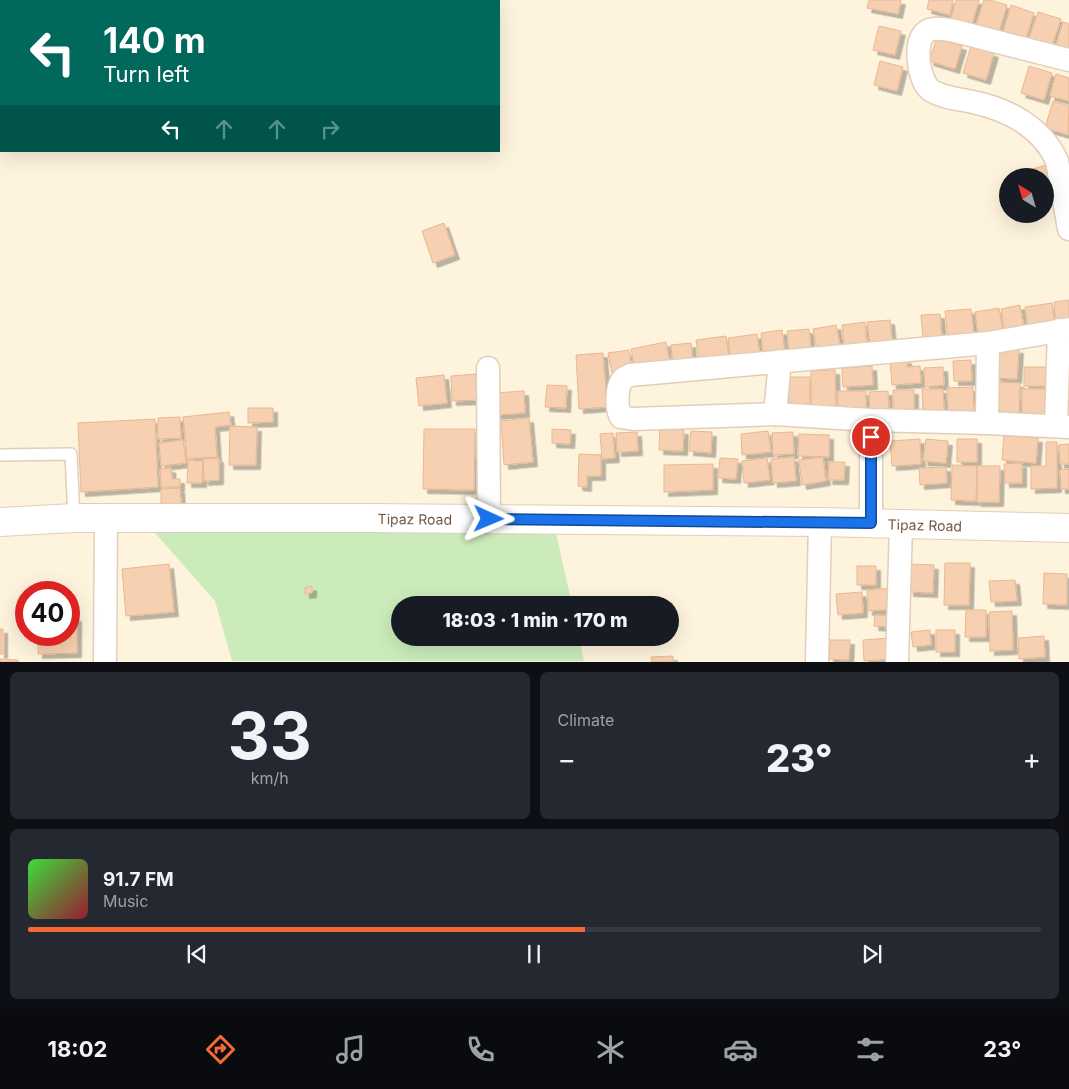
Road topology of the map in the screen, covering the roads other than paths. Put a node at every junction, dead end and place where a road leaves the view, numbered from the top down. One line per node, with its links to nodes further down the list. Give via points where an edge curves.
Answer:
1 (1069, 60): 2 (street, via 934,28 924,33 919,43 920,68 930,90 941,96 1009,113 1043,139 1057,161)
2 (1069, 229)
3 (1064, 330): 4 (street); 10 (street)
4 (988, 343): 5 (street); 9 (street)
5 (780, 361): 7 (street); 7 (street, via 630,375 619,385 617,408 621,417 633,419)
6 (488, 368): 14 (street)
7 (775, 414): 8 (street)
8 (871, 420): 9 (street); 17 (street)
9 (987, 423): 10 (street)
10 (1062, 426)
11 (0, 455): 12 (lane, via 71,454)
12 (74, 518): 13 (street, Tipaz Road); 15 (street, Tipaz Road)
13 (106, 518): 14 (street, Tipaz Road); 20 (street)
14 (489, 519): 16 (street, Tipaz Road)
15 (0, 522)
16 (820, 522): 17 (street, Tipaz Road); 21 (street)
17 (871, 523): 18 (street, Tipaz Road)
18 (901, 524): 19 (street, Tipaz Road); 22 (street)
19 (1069, 528)
20 (106, 662)
21 (817, 662)
22 (897, 662)

